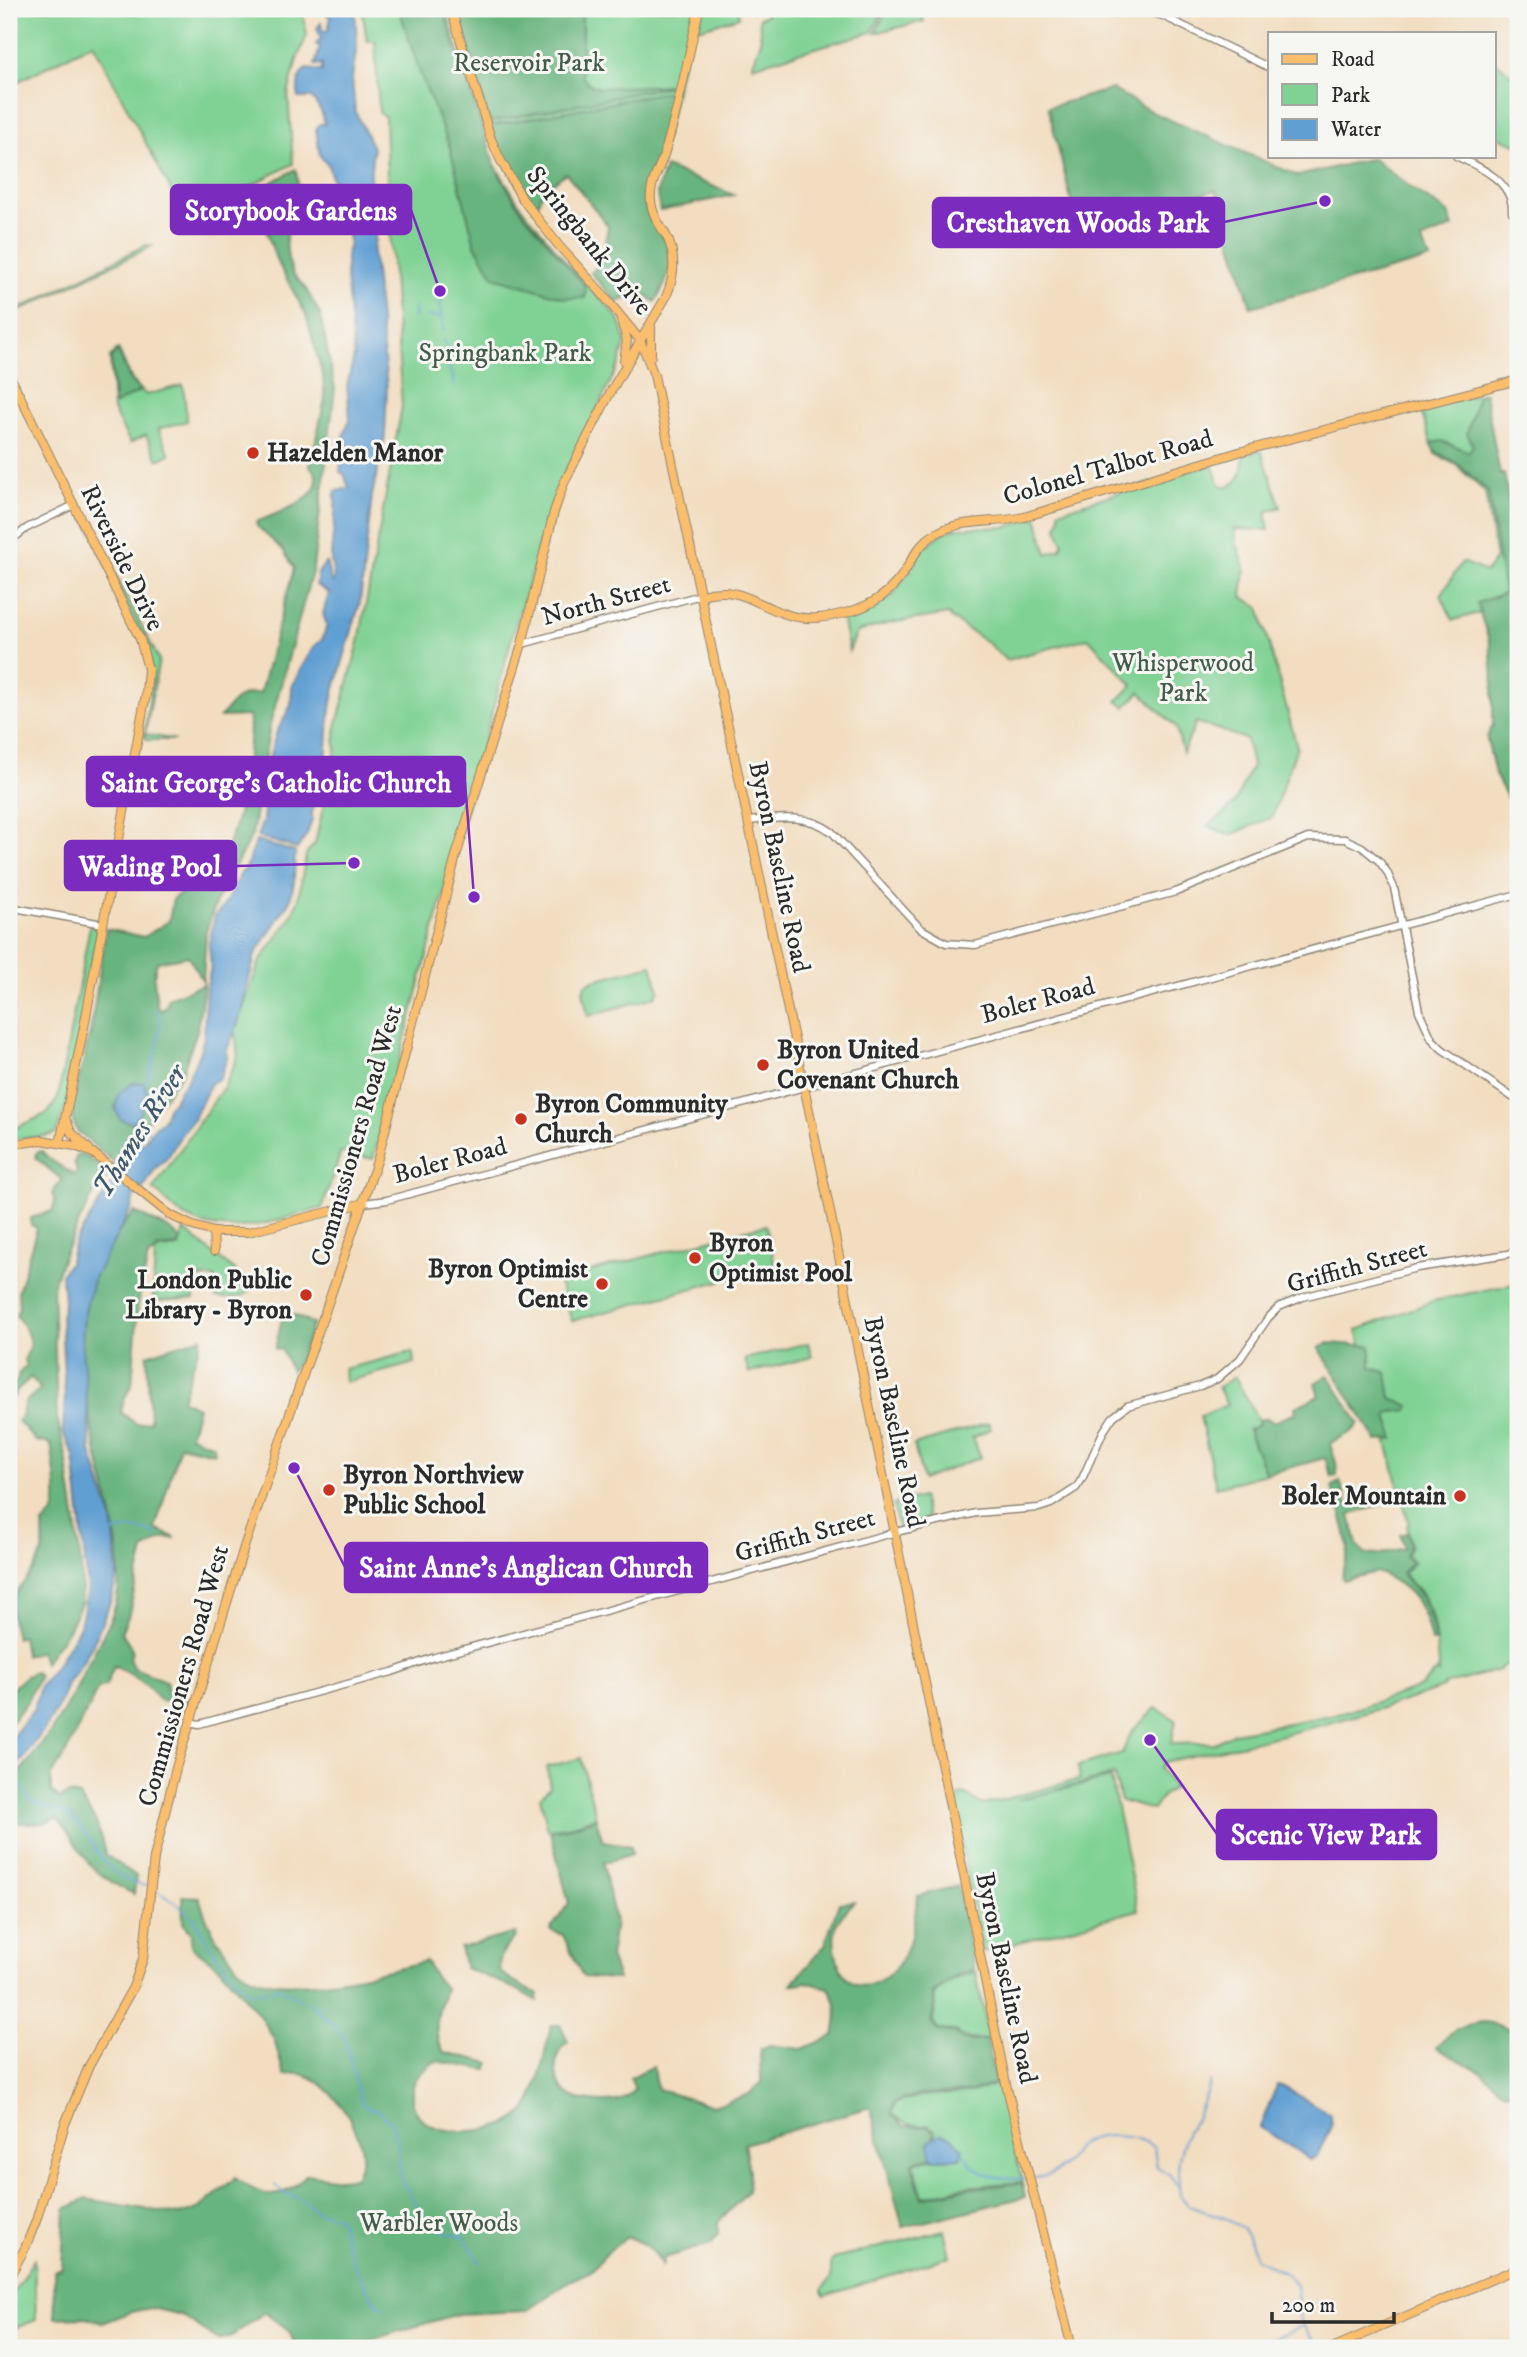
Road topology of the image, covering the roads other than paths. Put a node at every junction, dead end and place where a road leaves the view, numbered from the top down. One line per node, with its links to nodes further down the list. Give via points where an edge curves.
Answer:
1 (451, 9): 7 (main road, Springbank Drive, via 501,161 523,200)
2 (699, 9): 8 (main road, Commissioners Road West, via 664,155 650,193 655,218 674,258 666,297)
3 (1078, 9): 4 (street, via 1109,14 1140,10 1163,16)
4 (1268, 67)
5 (1460, 158): 6 (street, via 1500,183)
6 (1513, 212)
7 (610, 304): 9 (main road, Springbank Drive); 15 (main road, via 624,325 627,340 626,358)
8 (652, 321): 9 (main road); 10 (main road, Commissioners Road West); 13 (main road, via 649,335)
9 (630, 326): 10 (main road, Springbank Drive)
10 (640, 340): 11 (main road, Commissioners Road West); 13 (main road, Byron Baseline Road)
11 (631, 356): 13 (main road, via 644,356); 15 (main road, Commissioners Road West)
12 (9, 374): 16 (main road, Riverside Drive)
13 (654, 375): 18 (main road, Byron Baseline Road)
14 (1518, 380): 18 (main road, Colonel Talbot Road, via 1239,452 1005,522 961,524 942,530 916,550 886,594 849,612 821,619 794,617 739,593 719,590)
15 (614, 387): 19 (main road, Commissioners Road West, via 564,484)
16 (74, 505): 17 (street); 23 (main road, Riverside Drive, via 140,639 148,669)
17 (9, 542)
18 (701, 595): 19 (street, North Street); 20 (main road, Byron Baseline Road)
19 (522, 644): 31 (main road, Commissioners Road West, via 456,856)
20 (748, 821): 24 (street, via 793,817 823,826 920,928 946,943 975,945 1175,892 1308,838 1324,837 1345,839 1379,861 1394,888); 25 (main road, Byron Baseline Road)
21 (1518, 894): 24 (street, Boler Road)
22 (9, 906): 23 (street)
23 (103, 924): 27 (main road, Riverside Drive)
24 (1402, 925): 25 (street, Boler Road); 26 (street, via 1419,1011 1432,1039)
25 (804, 1086): 31 (street, Boler Road); 35 (main road, Byron Baseline Road)
26 (1518, 1101)
27 (66, 1115): 28 (main road, Riverside Drive); 30 (main road, via 71,1132)
28 (60, 1143): 29 (main road, Boler Road, via 35,1140); 30 (main road, Boler Road)
29 (9, 1145)
30 (93, 1153): 32 (main road, Boler Road, via 151,1200 186,1223)
31 (364, 1203): 32 (main road, Boler Road, via 248,1231); 36 (main road, Commissioners Road West, via 245,1544)
32 (213, 1232): 34 (main road)
33 (1518, 1250): 35 (street, Griffith Street, via 1417,1268 1279,1307 1240,1359 1217,1379 1127,1406 1112,1417 1082,1479 1066,1496 1039,1508 976,1513)
34 (214, 1251)
35 (896, 1532): 36 (street, Griffith Street, via 199,1724); 39 (main road, Byron Baseline Road, via 1006,2084)
36 (190, 1722): 38 (main road, Commissioners Road West, via 155,1858 144,1959 89,2066 65,2124 36,2221)
37 (1518, 2268): 40 (main road)
38 (10, 2277)
39 (1072, 2348)
40 (1332, 2348)

